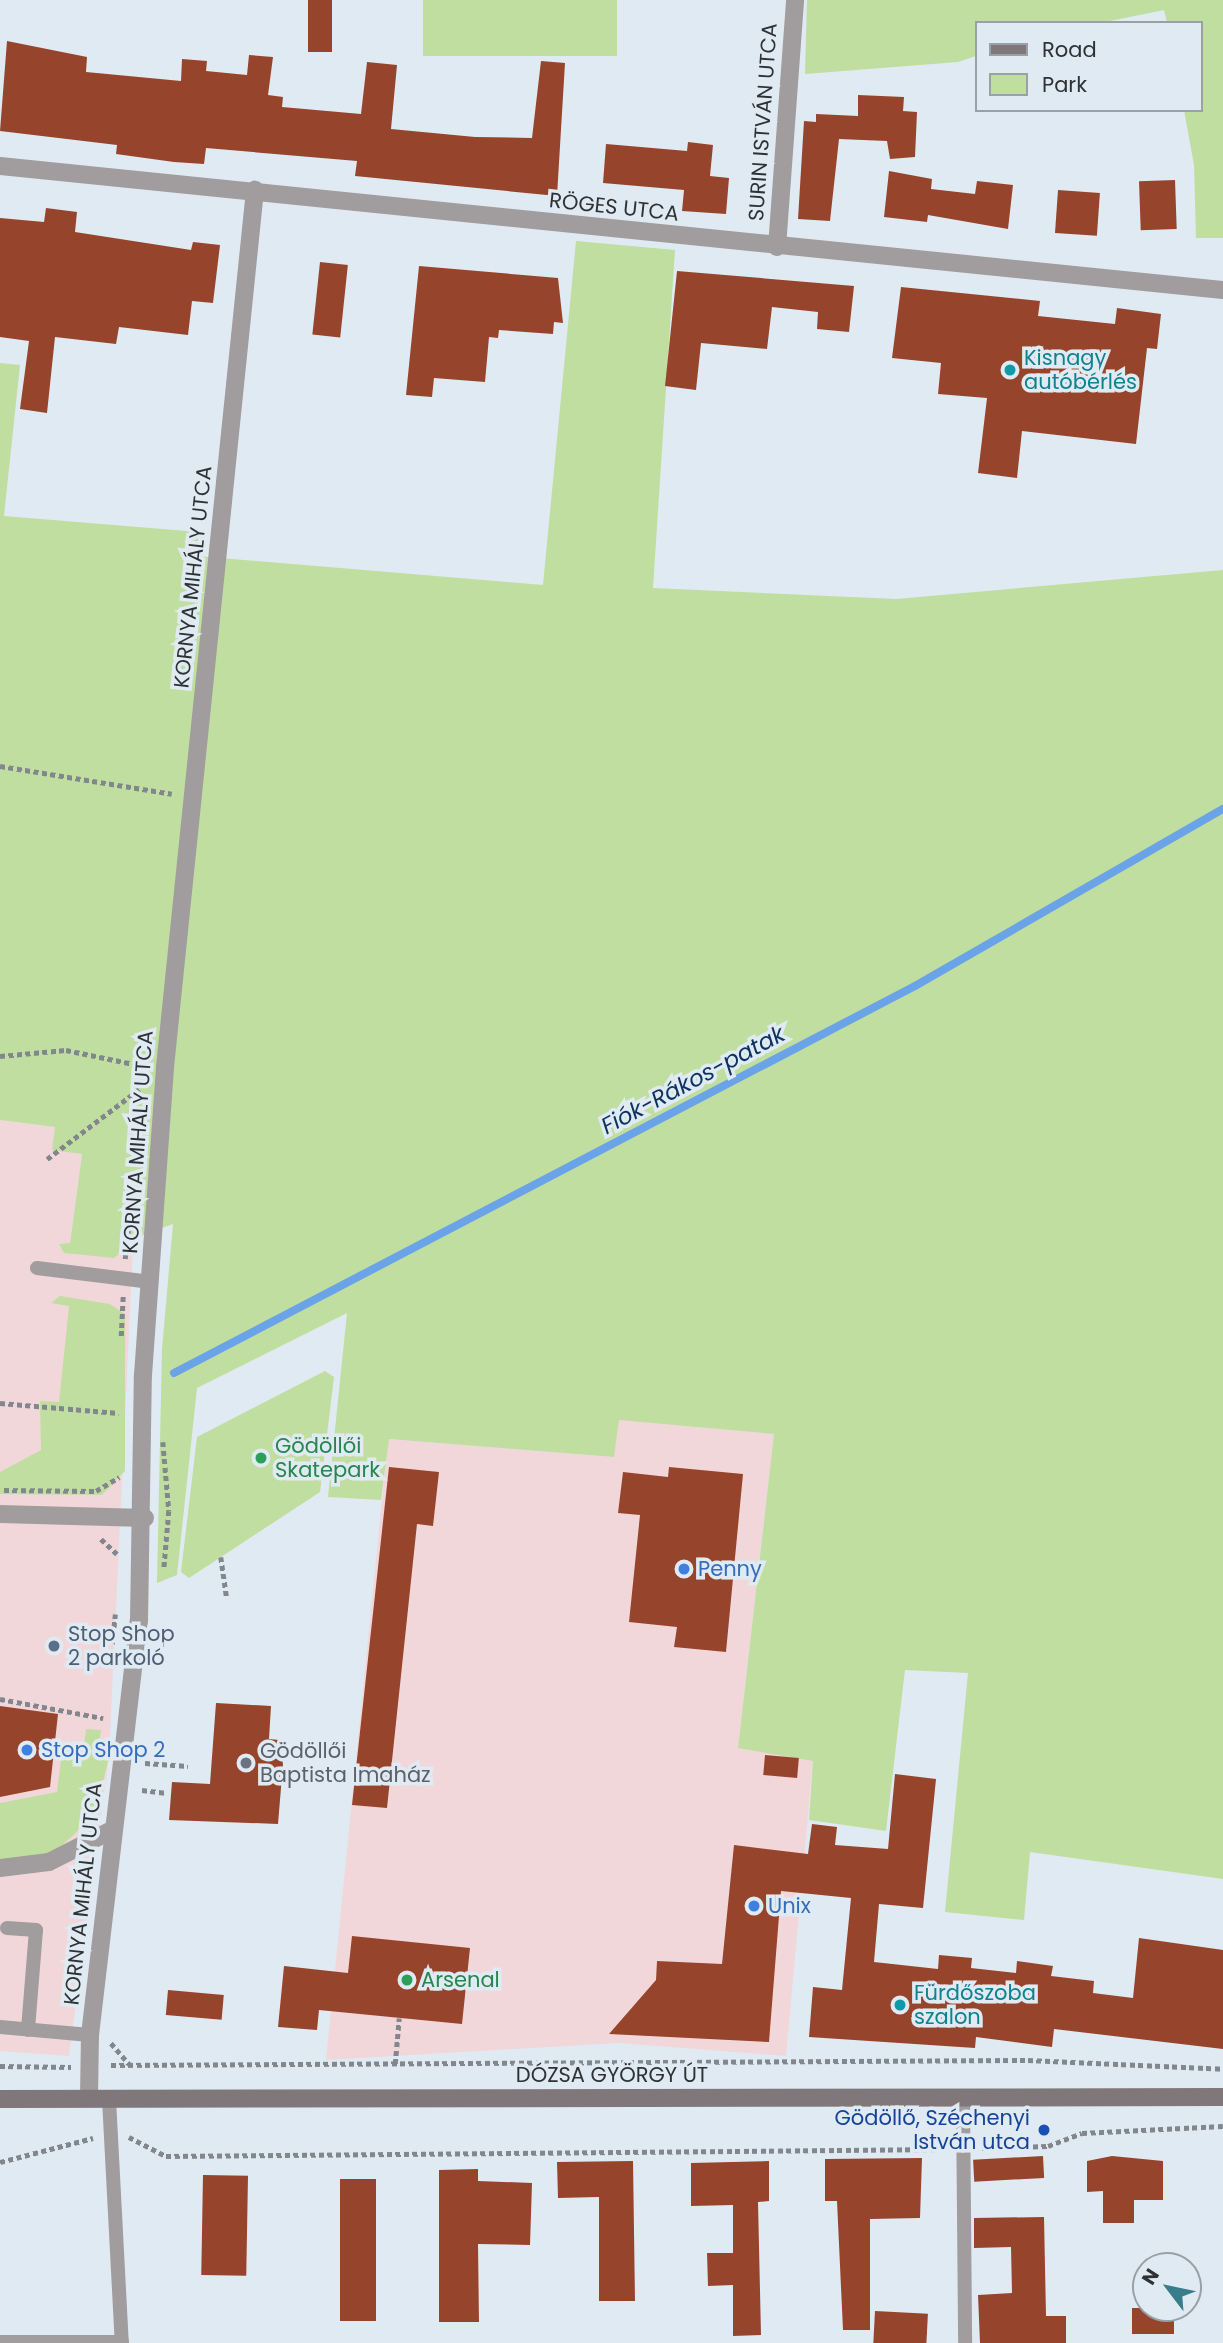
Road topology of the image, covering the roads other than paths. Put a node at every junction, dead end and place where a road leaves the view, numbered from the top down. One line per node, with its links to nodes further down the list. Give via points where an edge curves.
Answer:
1 (795, 0): 4 (street, SURIN ISTVÁN UTCA)
2 (0, 166): 3 (street, RÖGES UTCA)
3 (255, 190): 4 (street, RÖGES UTCA); 7 (street, KORNYA MIHÁLY UTCA, via 165,1067)
4 (777, 247): 5 (street, RÖGES UTCA)
5 (1223, 290)
6 (37, 1268): 7 (lane)
7 (151, 1282): 9 (street, KORNYA MIHÁLY UTCA, via 144,1375)
8 (0, 1514): 9 (street)
9 (145, 1518): 10 (street, KORNYA MIHÁLY UTCA)
10 (112, 1830): 11 (street, via 49,1862); 15 (street, KORNYA MIHÁLY UTCA)
11 (0, 1868)
12 (7, 1928): 14 (lane, via 36,1930)
13 (0, 2027): 14 (lane)
14 (28, 2030): 15 (lane)
15 (90, 2035): 17 (street, KORNYA MIHÁLY UTCA)
16 (1223, 2097): 20 (main road, DÓZSA GYÖRGY ÚT)
17 (89, 2098): 18 (main road, DÓZSA GYÖRGY ÚT); 19 (main road, DÓZSA GYÖRGY ÚT)
18 (0, 2099)
19 (109, 2099): 20 (main road, DÓZSA GYÖRGY ÚT); 22 (lane)
20 (963, 2099): 23 (lane)
21 (0, 2342): 22 (lane)
22 (122, 2342)
23 (965, 2343)

